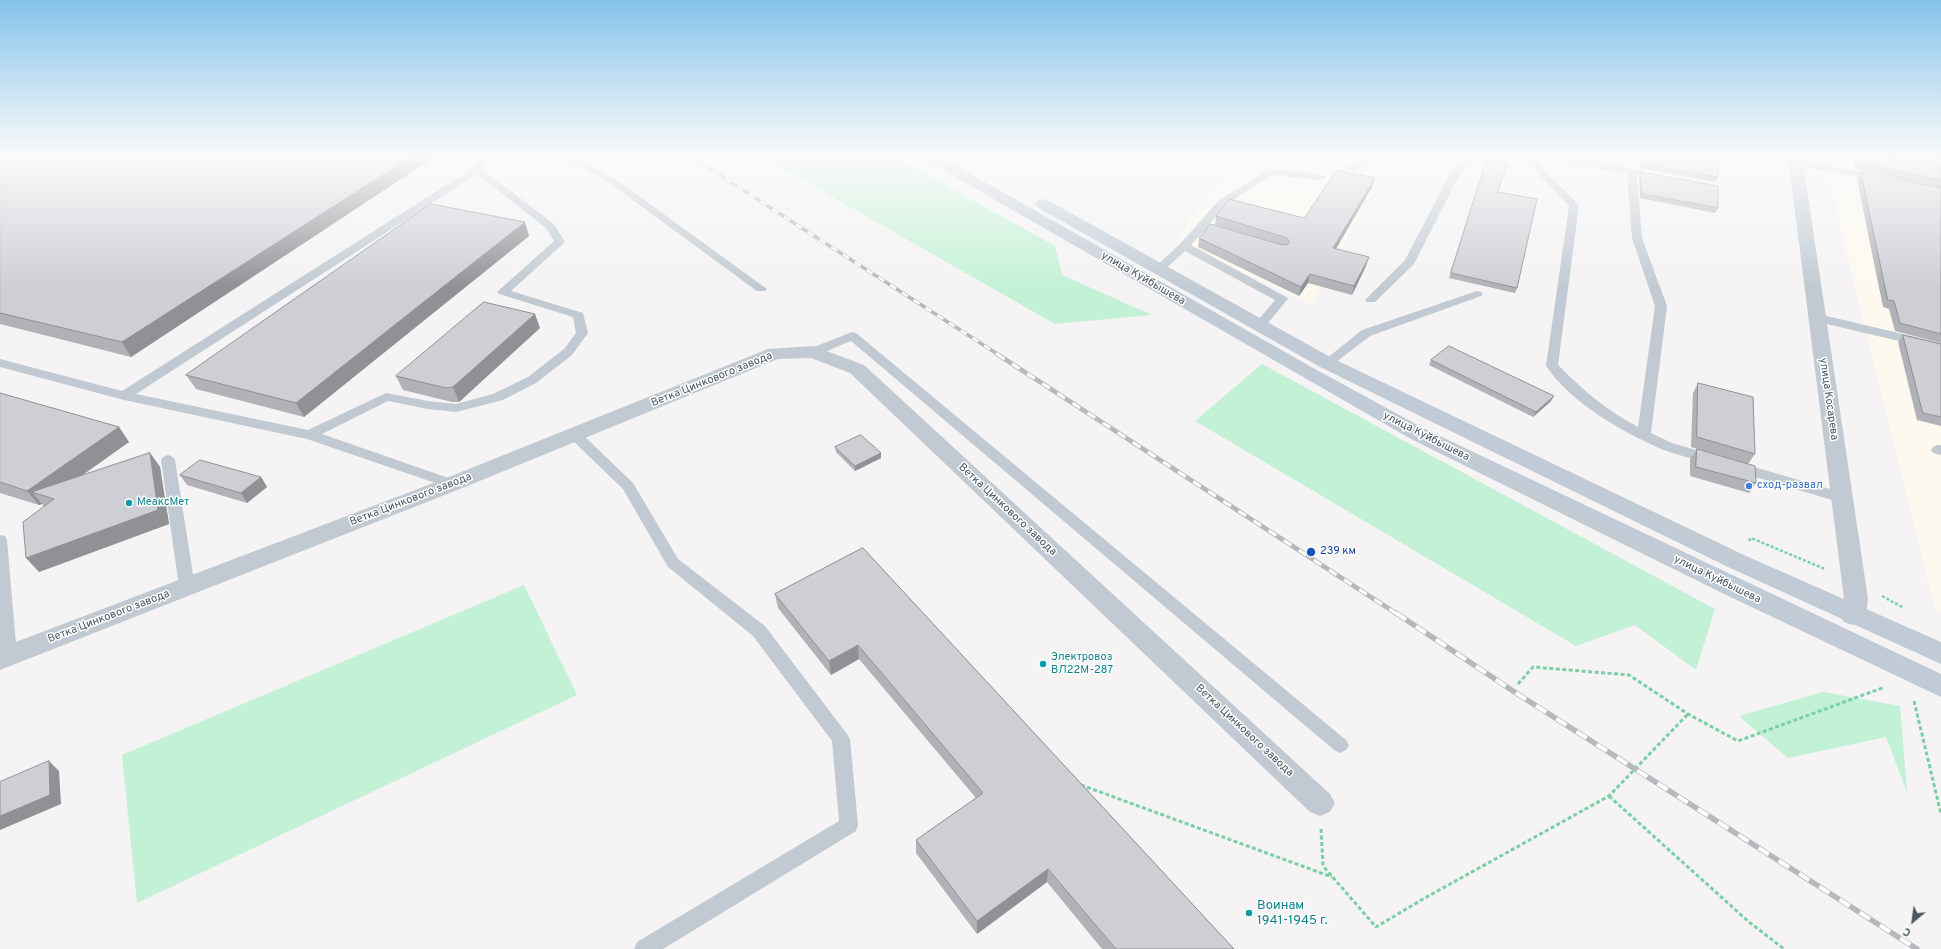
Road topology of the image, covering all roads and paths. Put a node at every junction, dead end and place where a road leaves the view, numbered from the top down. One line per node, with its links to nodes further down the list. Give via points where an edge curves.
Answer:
1 (430, 200): 24 (lane)
2 (516, 200): 25 (lane, via 550,226 560,242 503,292 579,315 582,333 568,352 532,380 498,398 456,408 386,397)
3 (639, 200): 15 (lane)
4 (1006, 200): 34 (main road, улица Куйбышева, via 1418,434)
5 (1036, 200): 14 (main road, улица Куйбышева)
6 (1226, 200): 11 (lane)
7 (1442, 200): 17 (lane, via 1410,262)
8 (1569, 200): 26 (lane, via 1574,205 1552,366 1580,395 1618,422)
9 (1634, 200): 26 (lane, via 1637,238 1662,306)
10 (1801, 200): 18 (street, улица Косарева)
11 (1202, 226): 12 (lane); 13 (lane)
12 (1216, 230)
13 (1184, 246): 14 (lane); 19 (lane, via 1282,299)
14 (1158, 269): 19 (main road, улица Куйбышева)
15 (761, 289)
16 (1477, 294): 23 (lane, via 1366,332)
17 (1371, 300)
18 (1818, 318): 20 (lane); 30 (street, улица Косарева)
19 (1260, 325): 23 (main road, улица Куйбышева)
20 (1941, 346)
21 (813, 352): 27 (street, Ветка Цинкового завода, via 775,354); 42 (lane, via 852,336); 45 (street, Ветка Цинкового завода, via 857,369)
22 (0, 363): 24 (lane)
23 (1327, 363): 33 (main road, улица Куйбышева, via 1514,455)
24 (124, 396): 25 (lane)
25 (310, 434): 29 (lane)
26 (1644, 434): 30 (lane, via 1667,446)
27 (575, 435): 29 (street, Ветка Цинкового завода); 48 (lane, via 628,486 673,563 759,631 841,739 850,825)
28 (168, 460): 32 (lane)
29 (452, 484): 32 (street, Ветка Цинкового завода)
30 (1842, 498): 33 (street, улица Косарева, via 1856,599)
31 (0, 540): 36 (lane)
32 (187, 587): 36 (street, Ветка Цинкового завода)
33 (1853, 615): 34 (main road, улица Косарева); 35 (main road, улица Куйбышева)
34 (1843, 640): 39 (main road, улица Куйбышева)
35 (1941, 654)
36 (4, 657)
37 (1518, 684): 41 (path, via 1533,667 1629,675)
38 (1890, 686): 41 (path, via 1738,741)
39 (1941, 686)
40 (1909, 697): 46 (path, via 1914,700)
41 (1688, 714): 44 (path)
42 (1340, 745)
43 (1076, 783): 47 (path)
44 (1609, 796): 47 (path, via 1376,927); 49 (path, via 1749,922)
45 (1320, 803): 47 (path, via 1323,866)
46 (1941, 814)
47 (1332, 877)
48 (644, 949)
49 (1784, 949)

